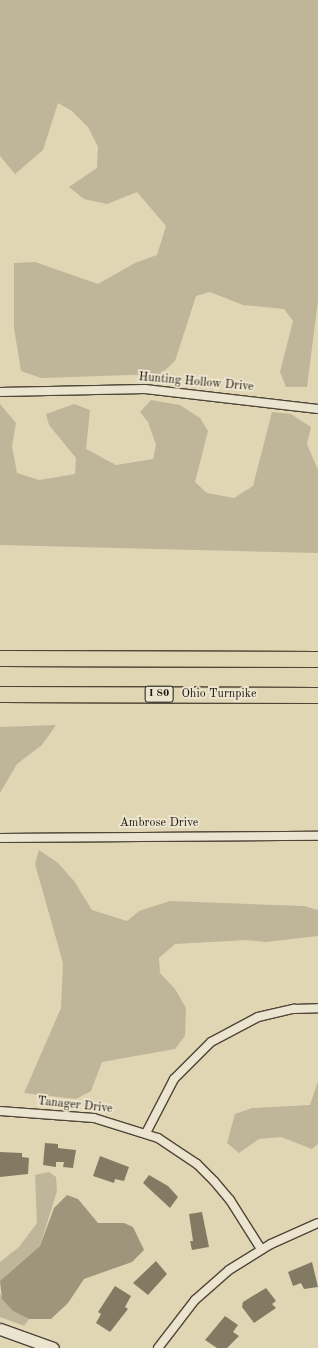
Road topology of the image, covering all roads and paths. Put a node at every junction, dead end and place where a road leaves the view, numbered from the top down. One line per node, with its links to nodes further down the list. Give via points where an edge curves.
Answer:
1 (0, 392): 2 (street, Hunting Hollow Drive, via 161,390)
2 (318, 409)
3 (0, 658): 4 (highway)
4 (318, 659)
5 (0, 694): 6 (highway, Ohio Turnpike / I 80)
6 (318, 695)
7 (318, 836): 8 (street, Ambrose Drive)
8 (0, 838)
9 (318, 1008): 11 (street, via 294,1009 258,1017 211,1042 174,1079)
10 (0, 1111): 11 (street, Tanager Drive, via 94,1118)
11 (146, 1133): 13 (street, Tanager Drive, via 178,1150 214,1181 230,1200)
12 (318, 1223): 13 (street)
13 (261, 1249): 16 (street, via 229,1270 201,1294)
14 (0, 1329): 15 (street)
15 (53, 1348)
16 (158, 1348)

